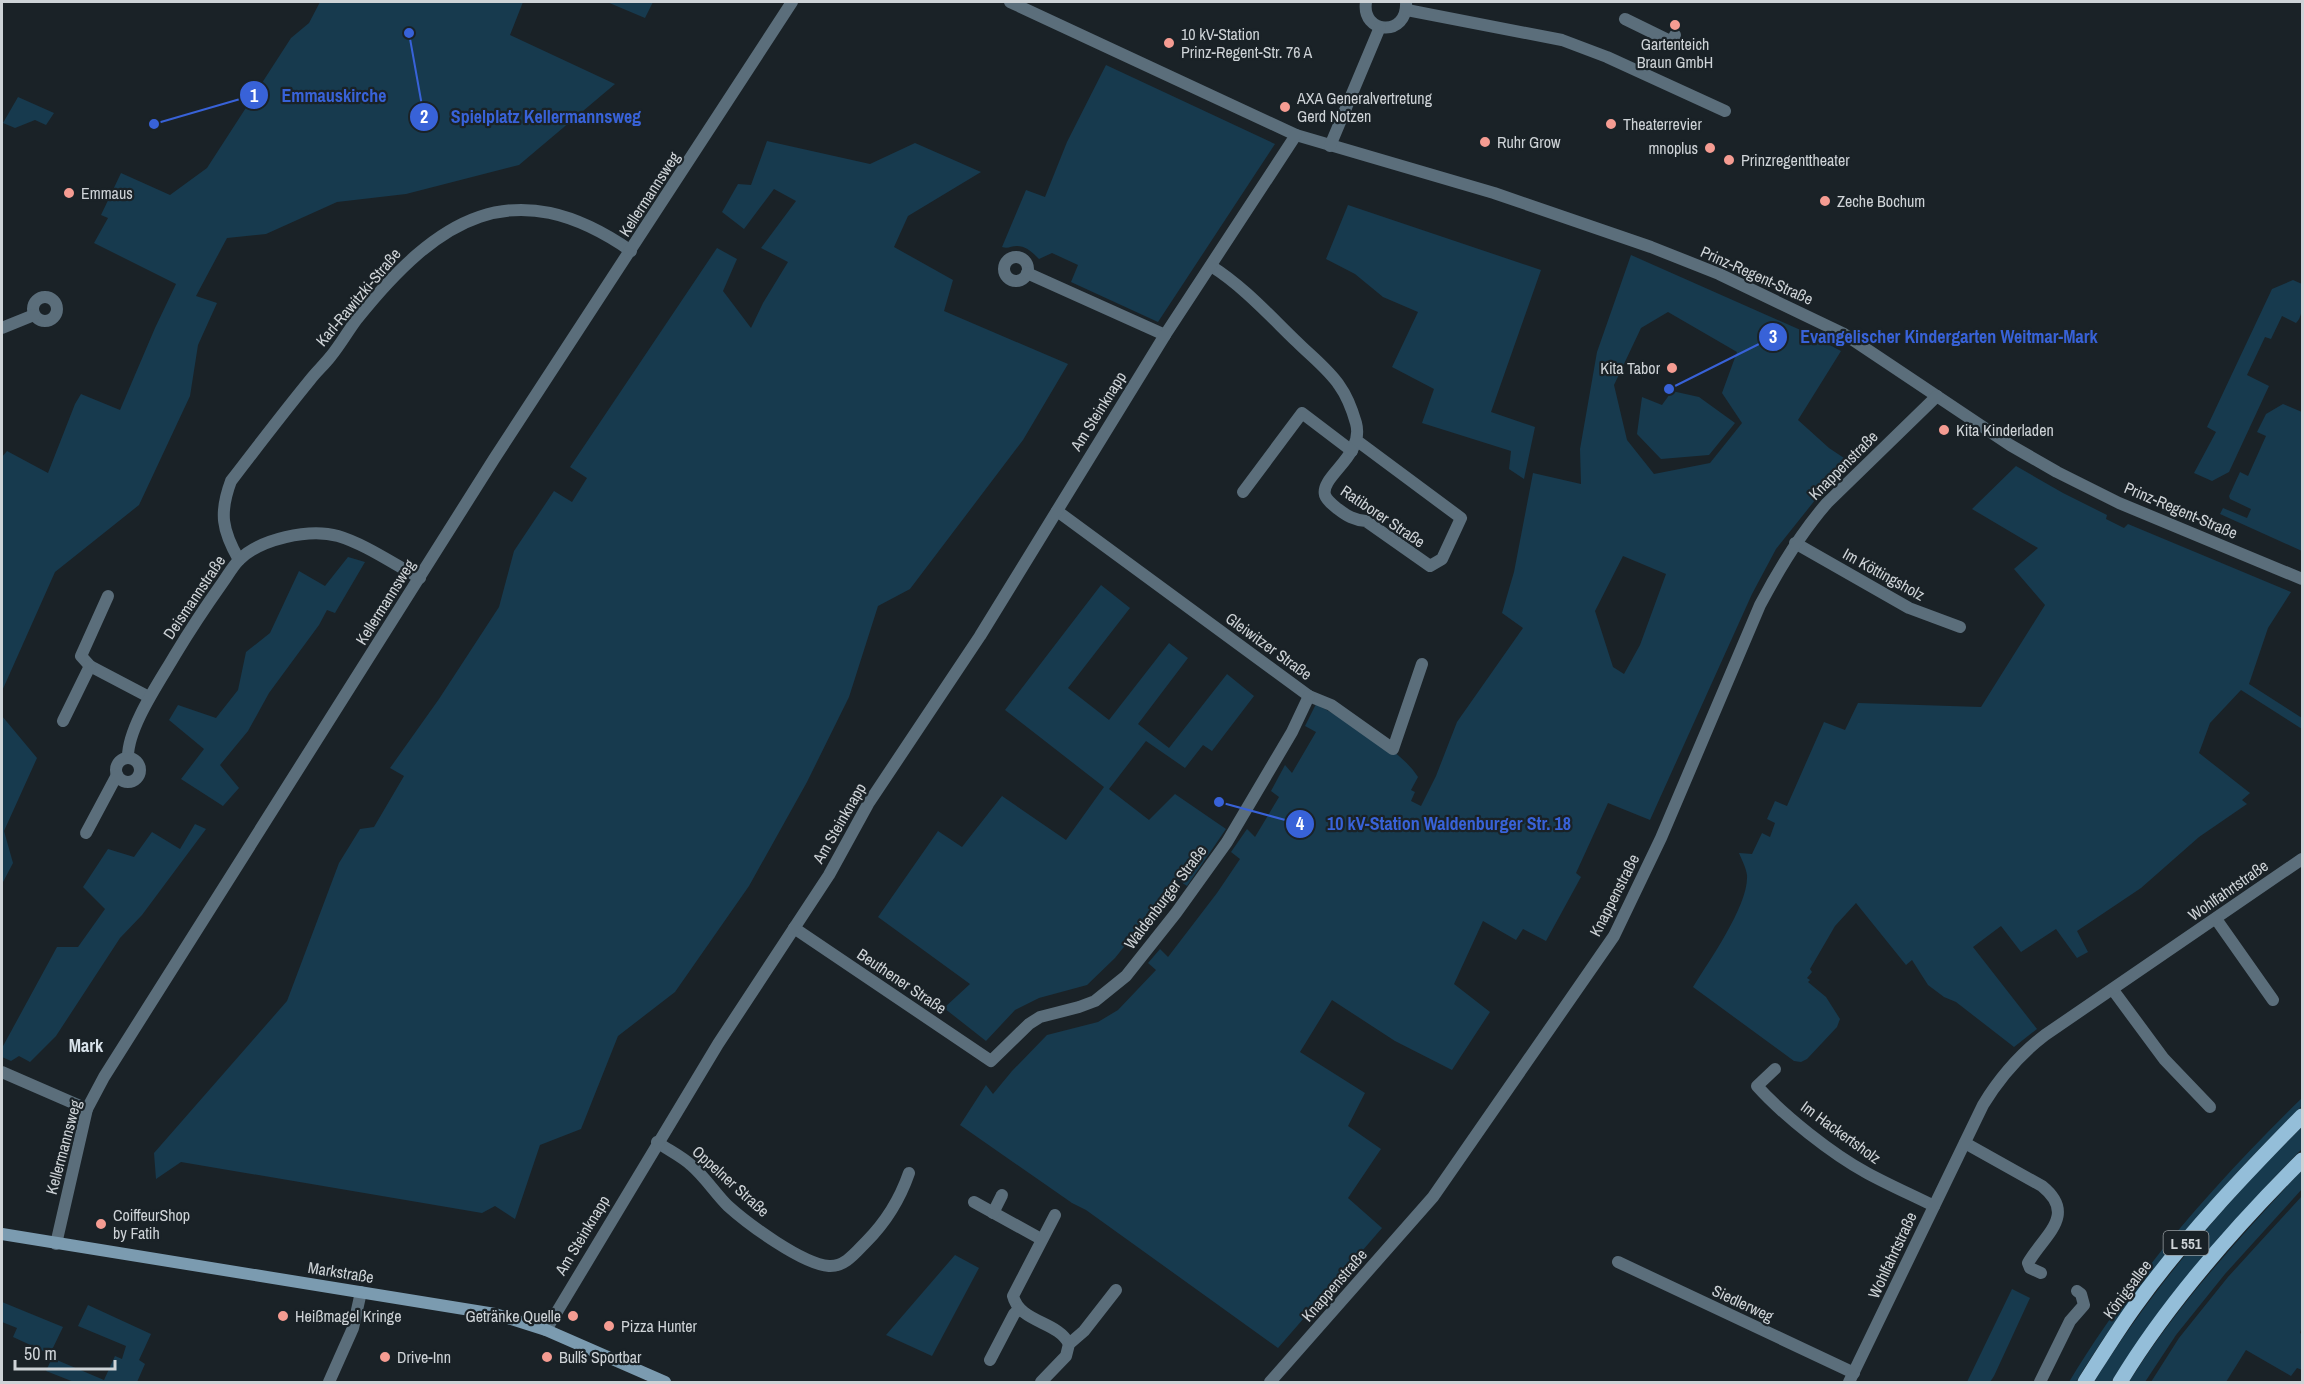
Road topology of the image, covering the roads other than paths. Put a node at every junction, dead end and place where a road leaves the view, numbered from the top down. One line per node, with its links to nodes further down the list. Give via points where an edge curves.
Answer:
1 (792, 2): 11 (street, Kellermannsweg)
2 (1010, 2): 9 (street, Prinz-Regent-Straße)
3 (1366, 2): 6 (street, via 1366,14)
4 (1406, 6): 6 (street, via 1400,23); 8 (street, via 1562,40)
5 (1625, 19): 7 (street, via 1672,42)
6 (1380, 27): 10 (street)
7 (1675, 35)
8 (1725, 111)
9 (1296, 135): 10 (street, Prinz-Regent-Straße); 12 (street, Am Steinknapp)
10 (1330, 146): 17 (street, Prinz-Regent-Straße, via 1494,193 1719,274 1844,334)
11 (631, 250): 22 (street, Karl-Rawitzki-Straße, via 567,217 524,208 479,217 432,241 357,320 231,481 223,519); 23 (street, Kellermannsweg)
12 (1211, 266): 16 (street, Am Steinknapp); 18 (street, via 1229,278 1339,384 1358,429)
13 (1028, 273): 16 (street)
14 (34, 315): 15 (street)
15 (2, 328)
16 (1165, 335): 20 (street, Am Steinknapp)
17 (1937, 396): 21 (street, Knappenstraße, via 1849,479); 24 (street, Prinz-Regent-Straße, via 2010,446 2057,472 2119,503)
18 (1354, 446): 18 (street, Ratiborer Straße, via 1325,486 1330,502 1356,520 1366,521 1430,566 1442,559 1461,518); 19 (street, Ratiborer Straße, via 1302,413)
19 (1243, 492)
20 (1057, 511): 29 (street, Gleiwitzer Straße); 37 (street, Am Steinknapp, via 980,636 868,804)
21 (1795, 543): 26 (street, Im Köttingsholz, via 1909,608); 71 (street, Knappenstraße, via 1760,605 1661,837 1614,936 1433,1197)
22 (239, 560): 23 (street, Deismannstraße, via 286,537 320,534 339,536); 30 (street, Deismannstraße)
23 (420, 578): 44 (street, Kellermannsweg)
24 (2302, 579)
25 (108, 596): 28 (street, via 81,656)
26 (1960, 627)
27 (1422, 664): 29 (street, Gleiwitzer Straße, via 1394,749 1331,705)
28 (90, 666): 30 (street); 31 (street)
29 (1309, 696): 40 (street, Waldenburger Straße, via 1227,842 1126,976 1095,1001 1040,1017)
30 (149, 697): 32 (street, Deismannstraße)
31 (63, 721)
32 (128, 758): 33 (street, Deismannstraße, via 118,764); 33 (street, Deismannstraße, via 138,765 138,776 127,782)
33 (117, 775): 34 (street, Deismannstraße)
34 (86, 833)
35 (2302, 859): 36 (street, Wohlfahrtstraße)
36 (2217, 919): 38 (street, Wohlfahrtstraße); 39 (street)
37 (794, 928): 40 (street, Beuthener Straße); 46 (street, Am Steinknapp)
38 (2114, 990): 43 (street, via 2164,1059); 47 (street, Wohlfahrtstraße, via 2019,1056 1995,1085)
39 (2273, 1000)
40 (991, 1061)
41 (1774, 1069): 52 (street, Im Hackertsholz, via 1757,1086 1768,1098 1853,1164)
42 (2, 1072): 44 (street)
43 (2210, 1107)
44 (87, 1108): 57 (street, Kellermannsweg)
45 (2302, 1116): 73 (main road, Königsallee / L 551, via 2162,1270)
46 (657, 1142): 49 (street, Oppelner Straße, via 692,1165 751,1225 799,1256 830,1266 851,1257 874,1234 894,1207); 64 (street, Am Steinknapp)
47 (1965, 1143): 52 (street, Wohlfahrtstraße); 59 (street, via 2052,1194 2058,1205 2055,1226 2028,1263)
48 (2302, 1160): 74 (main road, L 551, via 2201,1270)
49 (909, 1173)
50 (1002, 1195): 53 (street)
51 (974, 1202): 53 (street)
52 (1934, 1206): 67 (street, Wohlfahrtstraße)
53 (993, 1213): 56 (street)
54 (1055, 1215): 56 (street)
55 (2, 1234): 57 (main road, Markstraße)
56 (1041, 1239): 63 (street, via 1013,1296)
57 (56, 1244): 62 (main road, Markstraße)
58 (1618, 1262): 67 (street, Siedlerweg)
59 (2042, 1273)
60 (1116, 1290): 65 (street)
61 (2077, 1291): 72 (street, via 2084,1305 2070,1321)
62 (361, 1292): 64 (main road, Markstraße, via 495,1314); 68 (street, via 353,1328)
63 (1019, 1309): 65 (street, via 1059,1333); 66 (street)
64 (546, 1330): 69 (main road, Markstraße)
65 (1069, 1344): 70 (street, via 1066,1356)
66 (990, 1360)
67 (1852, 1378)
68 (329, 1383)
69 (665, 1383)
70 (1041, 1383)
71 (1270, 1383)
72 (2040, 1383)
73 (2085, 1383)
74 (2120, 1383)

